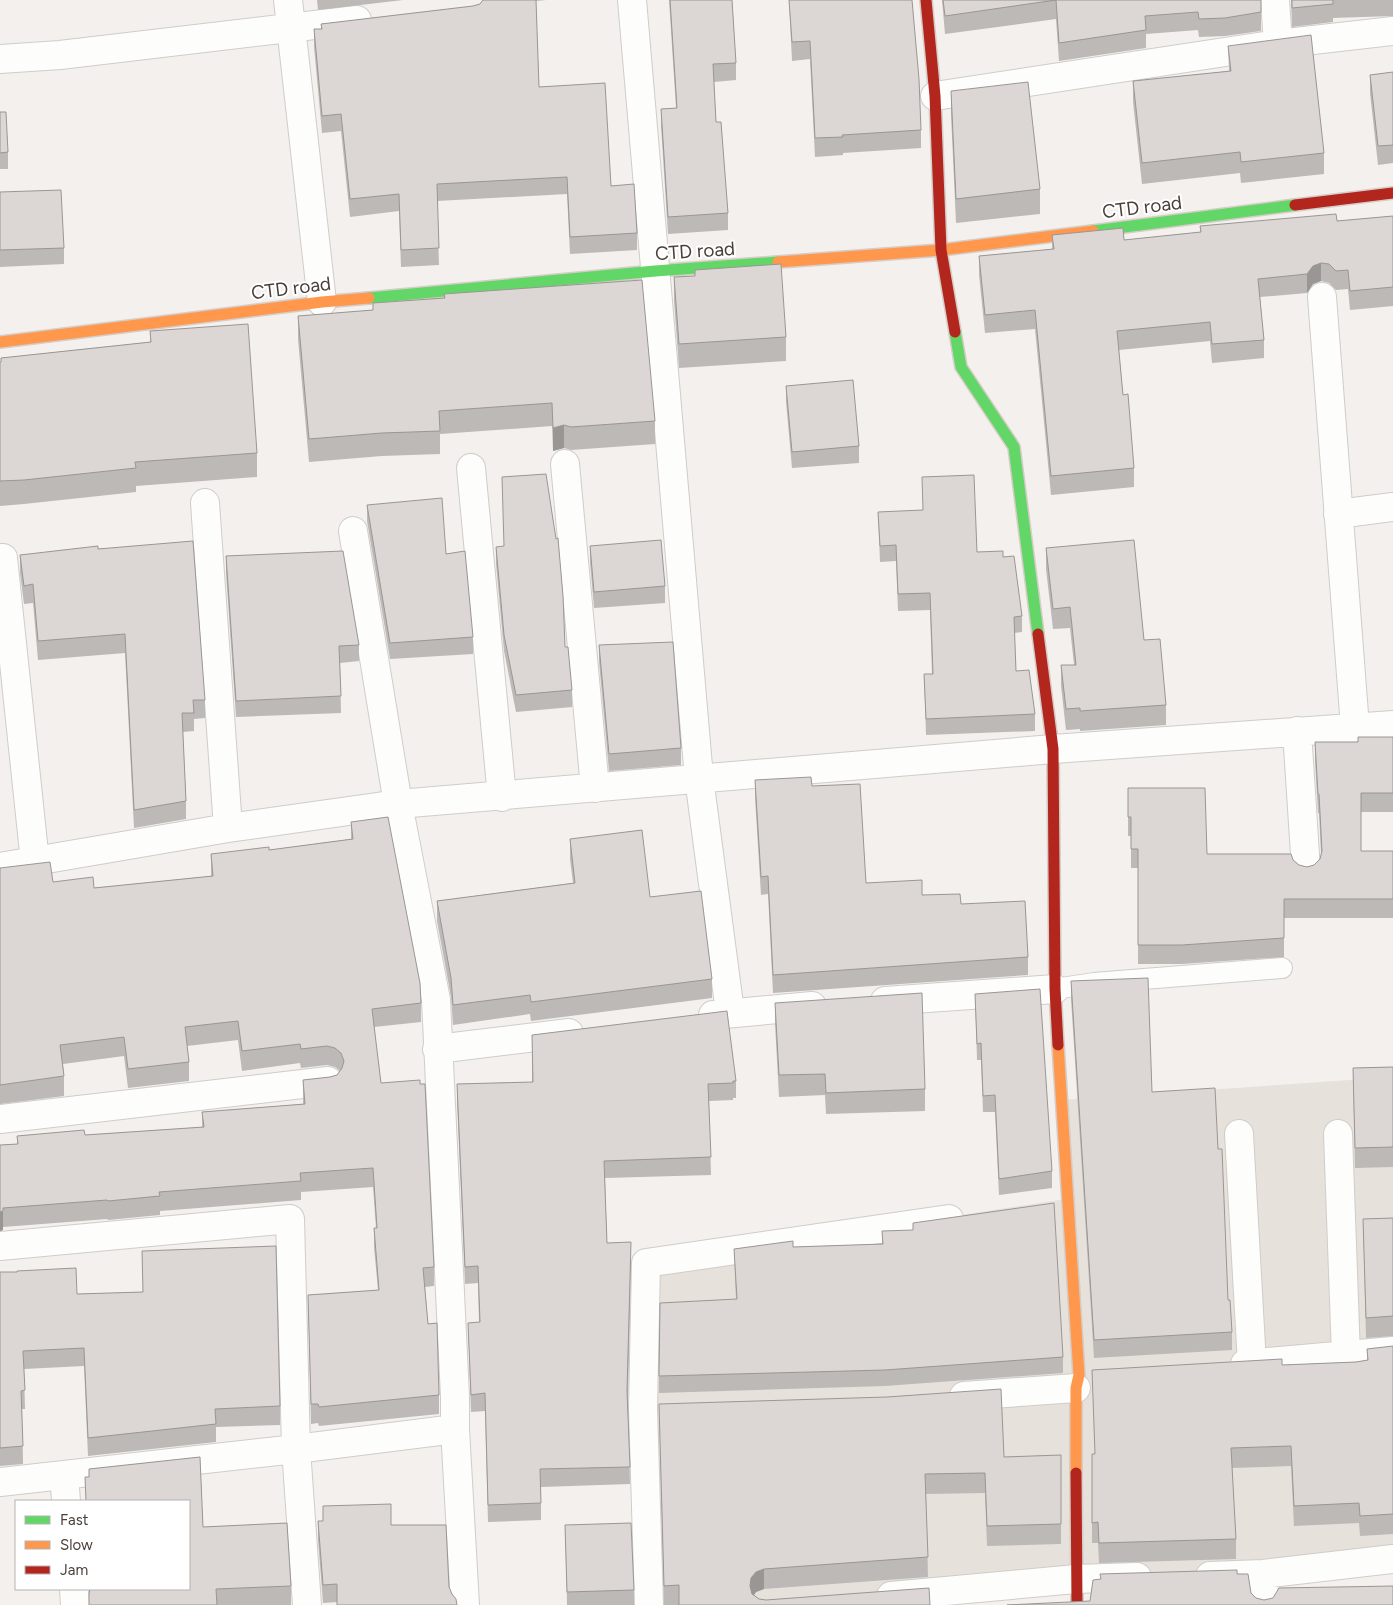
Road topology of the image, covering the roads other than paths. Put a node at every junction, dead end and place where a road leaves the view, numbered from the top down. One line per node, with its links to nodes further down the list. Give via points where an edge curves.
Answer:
1 (288, 0): 6 (street)
2 (632, 0): 13 (street)
3 (926, 0): 10 (street)
4 (1275, 0): 8 (street)
5 (385, 17): 6 (street)
6 (291, 28): 9 (street); 15 (street)
7 (1393, 31): 8 (street)
8 (1278, 44): 10 (street)
9 (0, 59)
10 (935, 96): 12 (street)
11 (1393, 193): 12 (street, CTD road)
12 (942, 250): 13 (street, CTD road); 27 (street, via 961,367 1014,447)
13 (655, 271): 15 (street, CTD road); 28 (street)
14 (1322, 297): 21 (street)
15 (322, 302): 16 (street, CTD road)
16 (0, 342)
17 (565, 464): 29 (street)
18 (471, 468): 30 (street)
19 (205, 503): 32 (street)
20 (1393, 507): 21 (street)
21 (1338, 514): 25 (street)
22 (353, 531): 31 (street)
23 (2, 558): 33 (street)
24 (1393, 725): 25 (street)
25 (1355, 727): 26 (street)
26 (1297, 731): 27 (street); 35 (street)
27 (1053, 749): 28 (street); 37 (street)
28 (699, 778): 29 (street); 38 (street)
29 (595, 788): 30 (street)
30 (502, 796): 31 (street)
31 (398, 804): 32 (street); 41 (street, via 436,1000)
32 (228, 828): 33 (street)
33 (35, 862): 34 (street)
34 (0, 867)
35 (1306, 870)
36 (1282, 968): 37 (lane)
37 (1055, 988): 38 (street); 46 (street)
38 (730, 1012): 39 (street)
39 (691, 1017)
40 (593, 1030): 41 (street)
41 (437, 1049): 59 (street)
42 (328, 1081): 43 (street)
43 (0, 1120)
44 (1239, 1134): 52 (street)
45 (1338, 1134): 51 (street)
46 (1069, 1201): 47 (street); 55 (street)
47 (1039, 1206)
48 (971, 1216): 57 (street, via 646,1262)
49 (0, 1246): 60 (street, via 290,1219)
50 (1393, 1351): 51 (street)
51 (1346, 1356): 52 (street)
52 (1252, 1364): 53 (street)
53 (1223, 1366)
54 (1108, 1373): 55 (street)
55 (1077, 1381): 56 (street); 66 (street)
56 (943, 1398)
57 (643, 1408): 58 (street); 71 (street)
58 (672, 1408)
59 (454, 1429): 60 (street); 70 (street)
60 (296, 1449): 62 (street); 69 (street)
61 (0, 1482): 62 (street)
62 (65, 1488)
63 (1393, 1558): 64 (street)
64 (1263, 1574): 66 (street, via 1174,1576); 72 (street)
65 (74, 1590): 68 (street)
66 (1077, 1592): 67 (street)
67 (877, 1600)
68 (75, 1605)
69 (307, 1605)
70 (465, 1605)
71 (649, 1605)
72 (1264, 1605)

